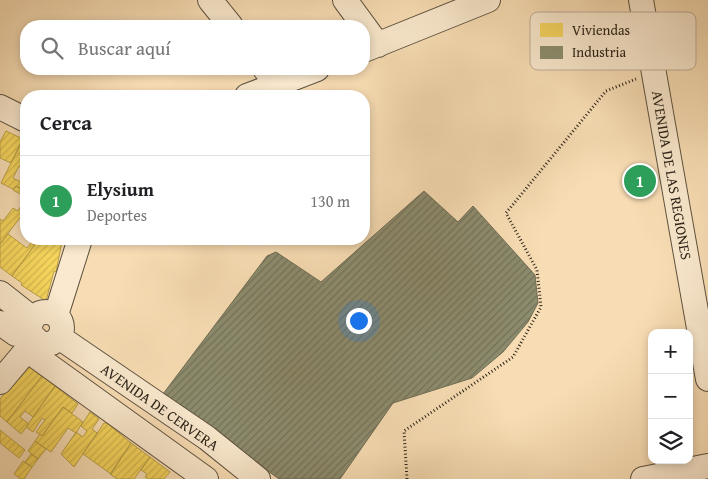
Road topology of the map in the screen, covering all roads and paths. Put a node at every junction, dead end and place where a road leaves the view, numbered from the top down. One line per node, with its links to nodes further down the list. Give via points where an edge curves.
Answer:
1 (210, 0): 4 (street)
2 (345, 0): 5 (street)
3 (473, 2): 6 (street)
4 (226, 20)
5 (356, 20)
6 (371, 47)
7 (653, 70): 17 (street, AVENIDA DE LAS REGIONES)
8 (643, 76): 23 (path, via 606,91 506,212 537,270 541,306 513,357 404,431)
9 (271, 77): 10 (street)
10 (255, 90)
11 (0, 107): 12 (street)
12 (20, 117)
13 (77, 245): 16 (street)
14 (0, 293): 16 (street, AVENIDA DE CERVERA)
15 (0, 323): 16 (street, AVENIDA DE CERVERA, via 16,334)
16 (40, 332): 18 (street); 19 (street, AVENIDA DE CERVERA); 21 (street, AVENIDA DE CERVERA)
17 (708, 379)
18 (0, 382)
19 (207, 438): 21 (street); 22 (street, AVENIDA DE CERVERA)
20 (708, 466): 24 (street)
21 (191, 474)
22 (258, 479)
23 (407, 479)
24 (643, 479)

